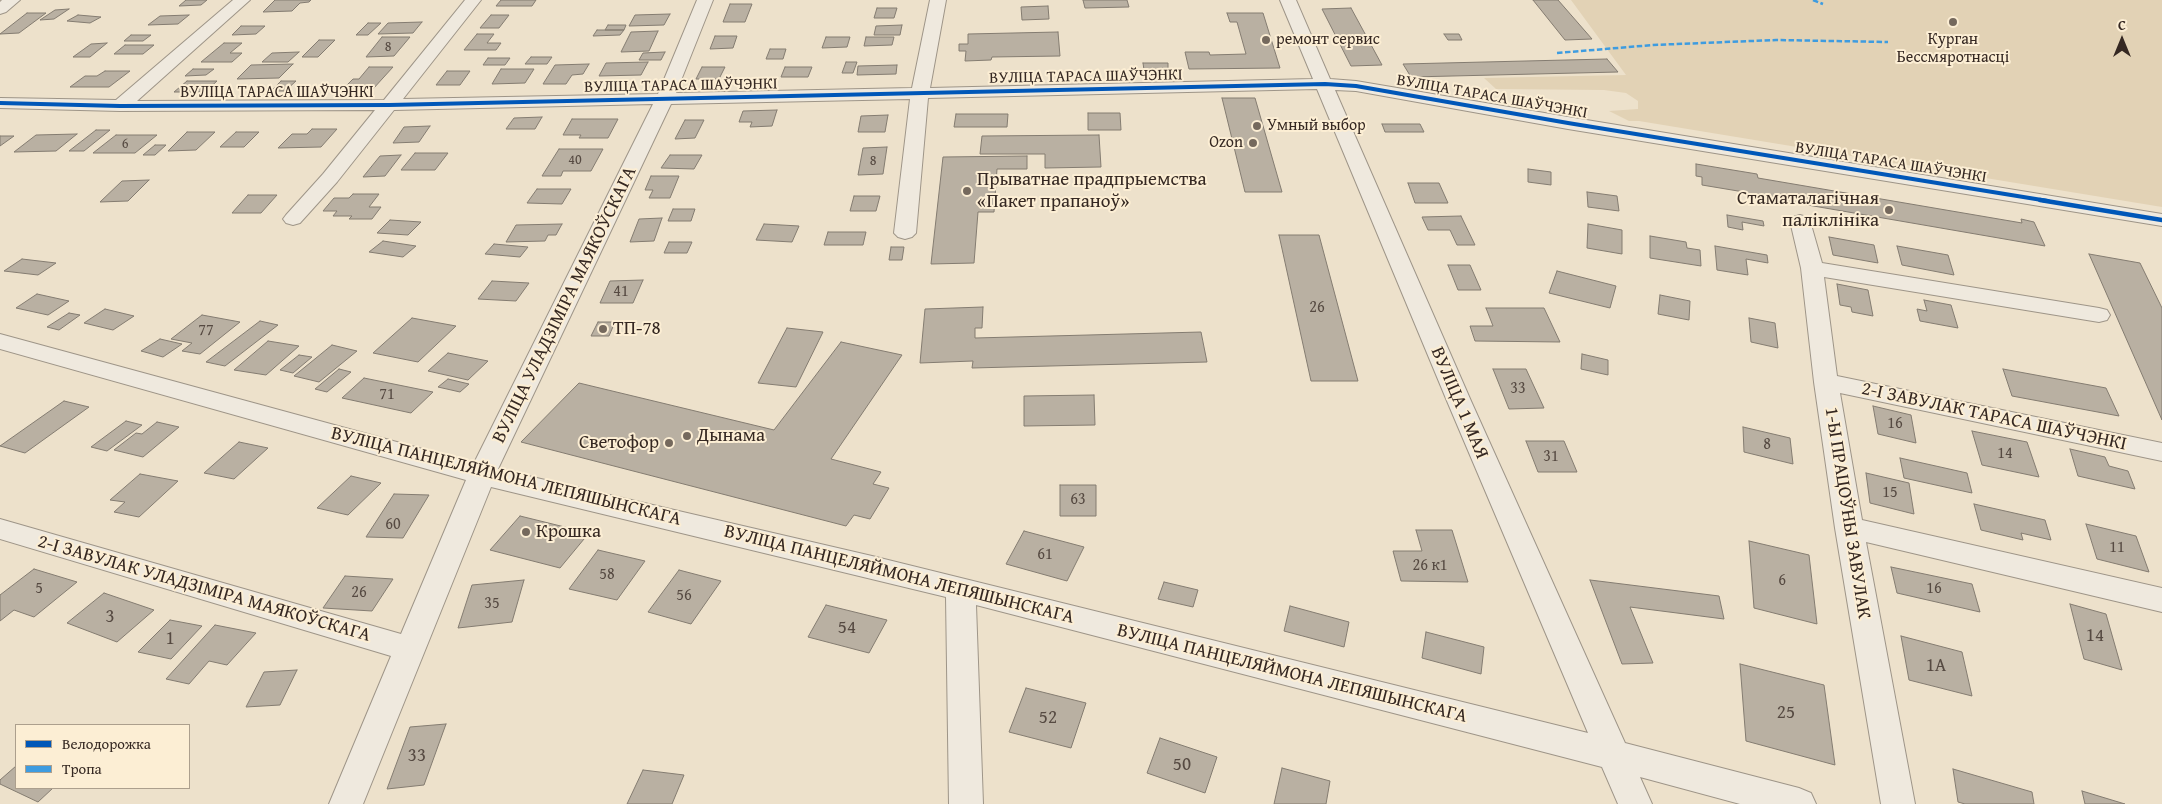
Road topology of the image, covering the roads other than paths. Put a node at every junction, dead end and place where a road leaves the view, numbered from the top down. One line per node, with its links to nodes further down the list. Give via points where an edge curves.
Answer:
1 (12, 0): 7 (street)
2 (242, 0): 13 (street)
3 (473, 0): 12 (street)
4 (704, 0): 10 (street, ВУЛІЦА УЛАДЗІМІРА МАЯКОЎСКАГА)
5 (938, 0): 9 (street)
6 (1288, 0): 8 (street, ВУЛІЦА 1 МАЯ)
7 (0, 9)
8 (1325, 84): 9 (street, ВУЛІЦА ТАРАСА ШАЎЧЭНКІ); 15 (street, ВУЛІЦА ТАРАСА ШАЎЧЭНКІ, via 1356,86); 29 (street, ВУЛІЦА 1 МАЯ, via 1458,402)
9 (920, 93): 10 (street, ВУЛІЦА ТАРАСА ШАЎЧЭНКІ); 17 (street)
10 (664, 100): 12 (street, ВУЛІЦА ТАРАСА ШАЎЧЭНКІ); 23 (street, ВУЛІЦА УЛАДЗІМІРА МАЯКОЎСКАГА)
11 (0, 103): 13 (street, ВУЛІЦА ТАРАСА ШАЎЧЭНКІ)
12 (389, 105): 13 (street, ВУЛІЦА ТАРАСА ШАЎЧЭНКІ); 14 (street)
13 (120, 106)
14 (293, 219)
15 (2162, 220)
16 (1800, 221): 18 (street, 1-Ы ПРАЦОЎНЫ ЗАВУЛАК)
17 (905, 233)
18 (1812, 268): 19 (street); 21 (street, 1-Ы ПРАЦОЎНЫ ЗАВУЛАК)
19 (2099, 315)
20 (0, 341): 23 (street, ВУЛІЦА ПАНЦЕЛЯЙМОНА ЛЕПЯШЫНСКАГА)
21 (1826, 382): 22 (street, 2-І ЗАВУЛАК ТАРАСА ШАЎЧЭНКІ); 24 (street, 1-Ы ПРАЦОЎНЫ ЗАВУЛАК)
22 (2162, 452)
23 (482, 475): 26 (street, ВУЛІЦА ПАНЦЕЛЯЙМОНА ЛЕПЯШЫНСКАГА); 28 (street, ВУЛІЦА УЛАДЗІМІРА МАЯКОЎСКАГА)
24 (1849, 528): 27 (street); 34 (street, 1-Ы ПРАЦОЎНЫ ЗАВУЛАК)
25 (0, 529): 28 (street, 2-І ЗАВУЛАК УЛАДЗІМІРА МАЯКОЎСКАГА)
26 (961, 590): 29 (street, ВУЛІЦА ПАНЦЕЛЯЙМОНА ЛЕПЯШЫНСКАГА); 31 (street)
27 (2162, 600)
28 (409, 649): 30 (street, ВУЛІЦА УЛАДЗІМІРА МАЯКОЎСКАГА)
29 (1614, 754): 32 (street, ВУЛІЦА 1 МАЯ); 33 (street, ВУЛІЦА ПАНЦЕЛЯЙМОНА ЛЕПЯШЫНСКАГА)
30 (346, 804)
31 (966, 804)
32 (1635, 804)
33 (1799, 804)
34 (1898, 804)

